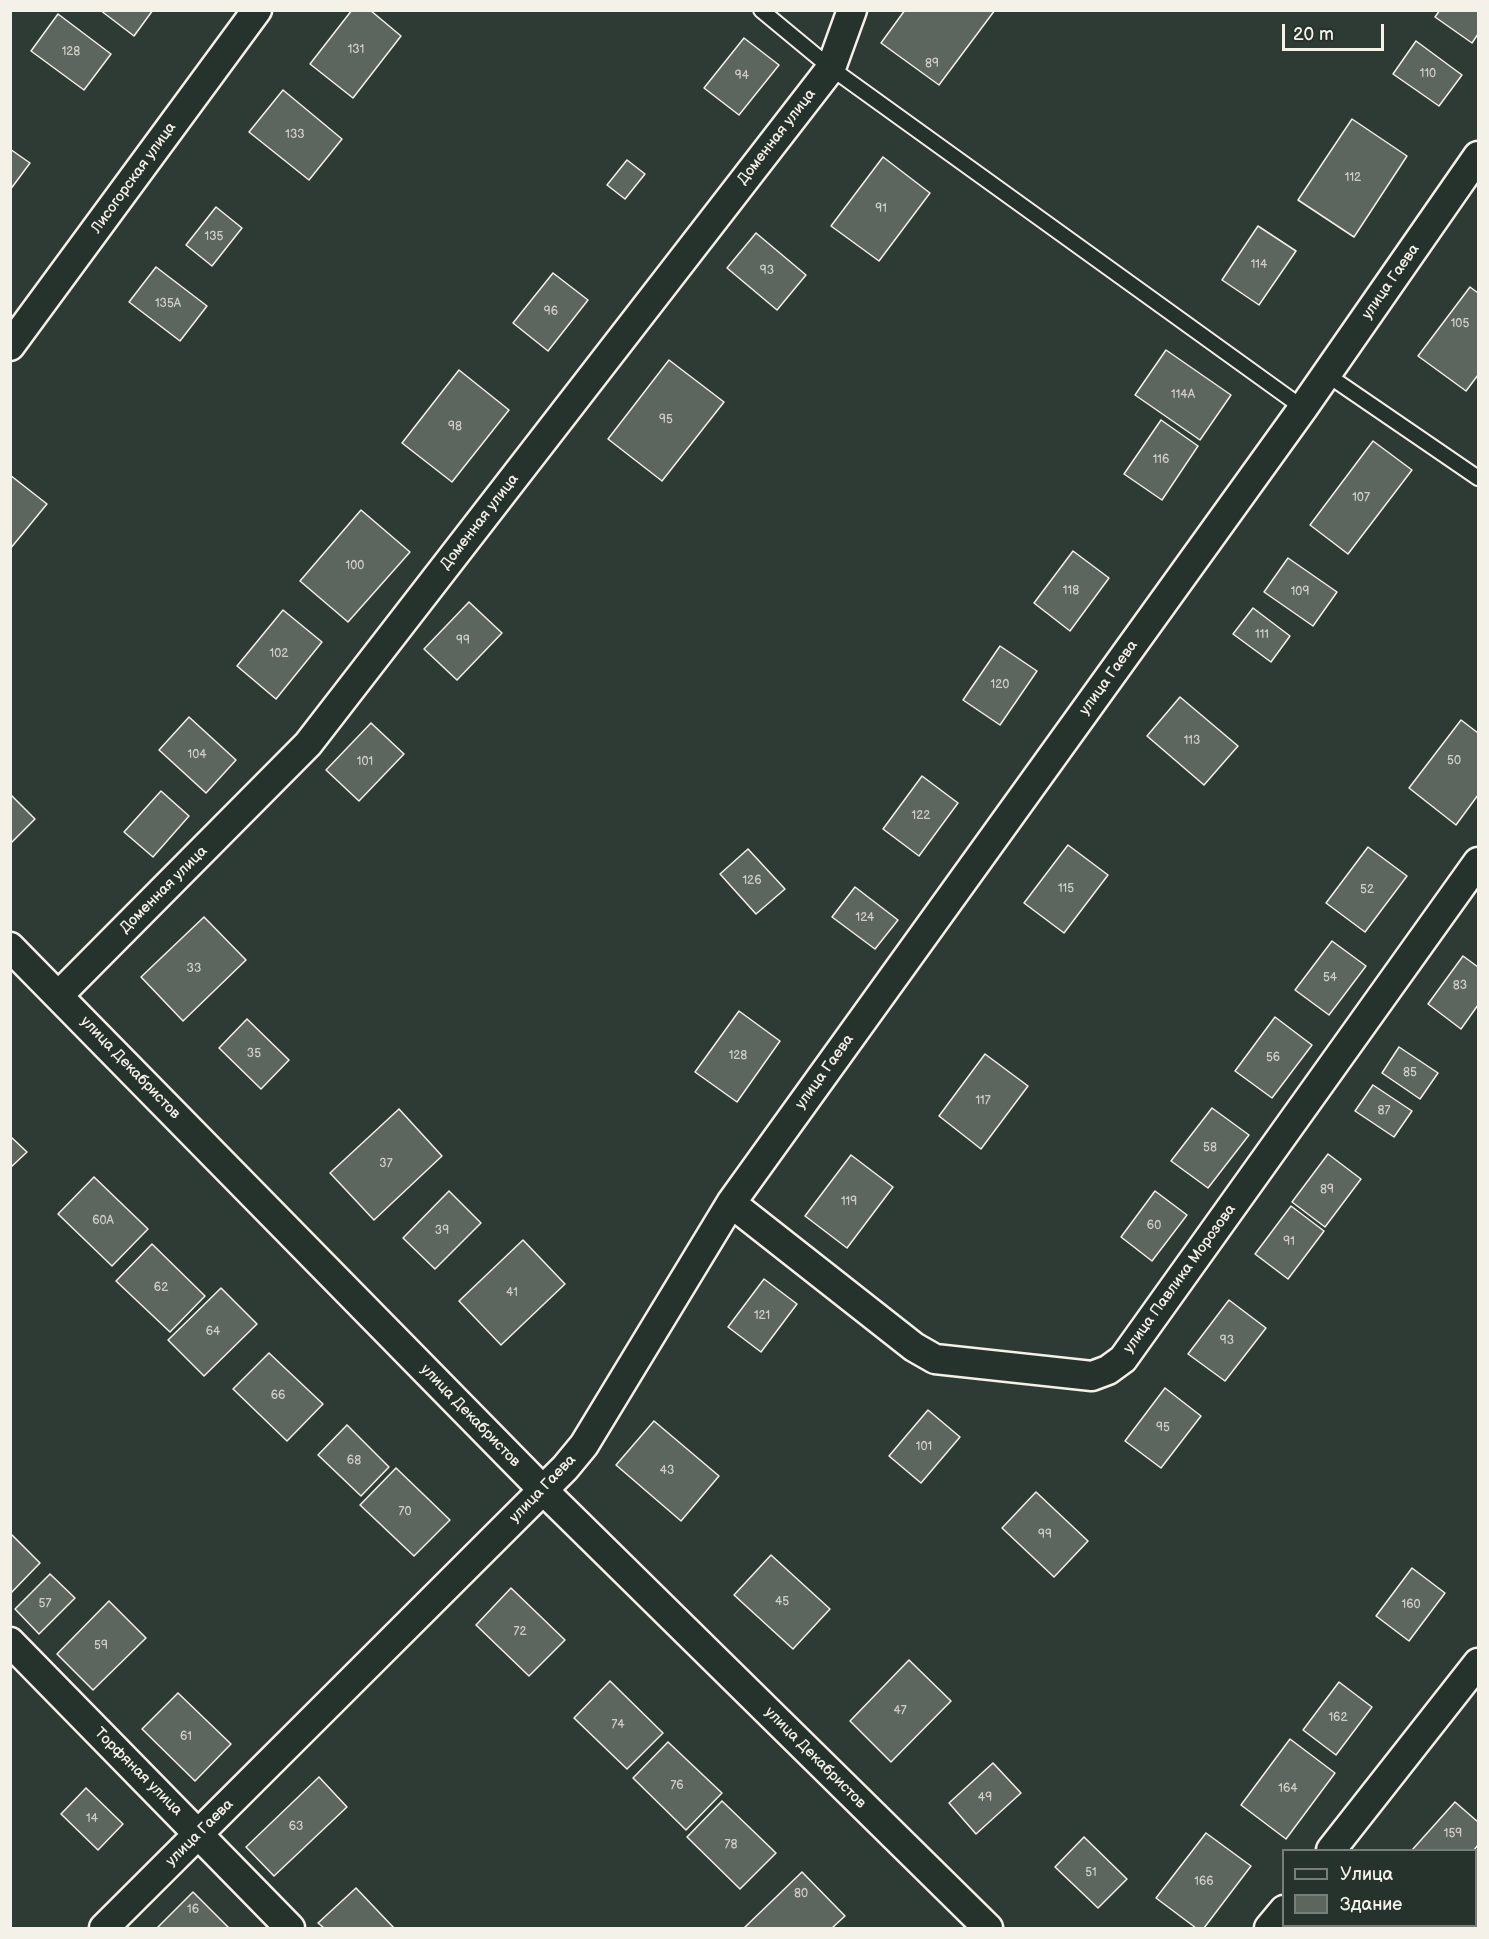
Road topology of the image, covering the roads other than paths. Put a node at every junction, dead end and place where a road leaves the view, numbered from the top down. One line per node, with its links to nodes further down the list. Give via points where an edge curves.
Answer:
1 (257, 10): 6 (street, Лисогорская улица)
2 (761, 10): 4 (lane)
3 (852, 10): 4 (street, Доменная улица)
4 (831, 68): 8 (lane); 12 (street, Доменная улица, via 308,744)
5 (1479, 156): 7 (street, улица Гаева)
6 (10, 346)
7 (1326, 374): 8 (street, улица Гаева); 9 (lane)
8 (1303, 408): 13 (street, улица Гаева)
9 (1479, 477)
10 (1479, 862): 13 (street, улица Павлика Морозова, via 1123,1359 1108,1370 1092,1376 935,1359 914,1347)
11 (10, 947): 12 (street, улица Декабристов)
12 (59, 995): 14 (street, улица Декабристов)
13 (731, 1203): 14 (street, улица Гаева, via 584,1445)
14 (543, 1490): 17 (street, улица Гаева); 22 (street, улица Декабристов)
15 (10, 1642): 17 (street, Торфяная улица)
16 (1479, 1663): 18 (street)
17 (199, 1833): 20 (street, улица Гаева); 21 (street, Торфяная улица)
18 (1332, 1849)
19 (1282, 1913): 23 (street)
20 (104, 1929)
21 (290, 1929)
22 (988, 1929)
23 (1269, 1929)

